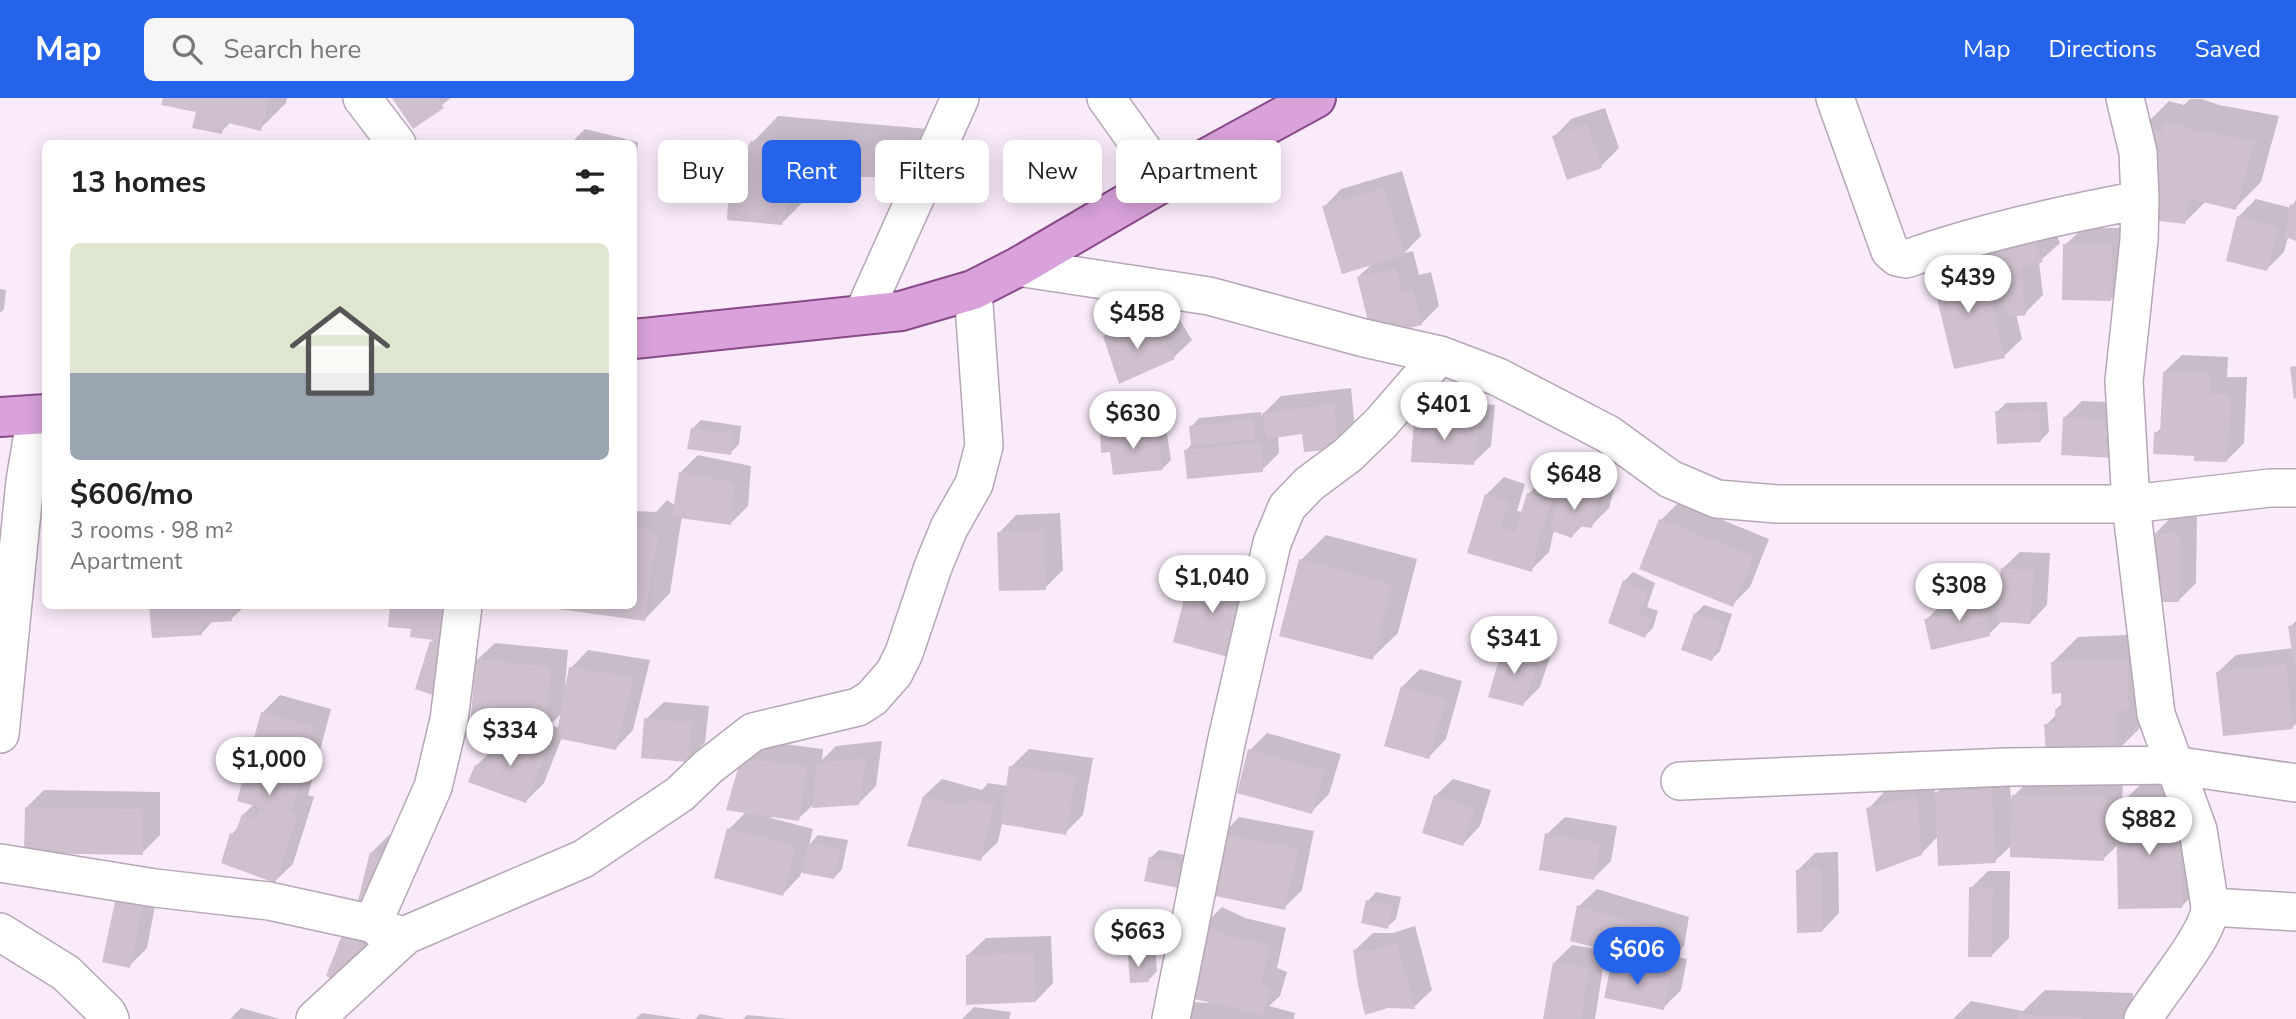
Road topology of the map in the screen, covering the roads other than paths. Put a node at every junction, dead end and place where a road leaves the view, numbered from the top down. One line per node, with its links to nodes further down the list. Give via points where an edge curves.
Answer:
1 (362, 98): 7 (street)
2 (960, 98): 14 (street)
3 (1106, 98): 8 (street)
4 (1316, 98): 9 (main road)
5 (1835, 98): 10 (street, via 1896,257)
6 (2125, 98): 10 (street, via 2138,152)
7 (394, 140)
8 (1136, 140)
9 (1240, 140)
10 (2140, 200): 19 (street, via 2124,382)
11 (1127, 203): 12 (main road)
12 (1018, 267): 13 (main road); 16 (street, via 1209,296)
13 (973, 290): 14 (main road, via 901,311); 28 (street, via 984,446 974,484 949,528 904,653 872,698 858,707 753,732 680,794 583,859 438,919)
14 (863, 314): 15 (main road)
15 (637, 339)
16 (1440, 355): 19 (street, via 1498,377 1595,428 1670,479 1717,499 1777,504); 32 (street, via 1381,423 1287,507 1272,543)
17 (27, 415): 21 (street, via 25,481)
18 (2296, 488): 19 (street)
19 (2131, 504): 22 (street, via 2155,714)
20 (463, 609): 28 (street, via 449,720)
21 (0, 734)
22 (2173, 765): 23 (street); 24 (street); 26 (street, via 2198,830)
23 (1680, 781)
24 (2296, 783)
25 (0, 863): 28 (street, via 270,901)
26 (2210, 907): 27 (street); 33 (street, via 2210,918)
27 (2296, 912)
28 (390, 930): 31 (street)
29 (0, 932): 30 (street, via 66,973)
30 (110, 1019)
31 (315, 1019)
32 (1171, 1019)
33 (2143, 1019)

